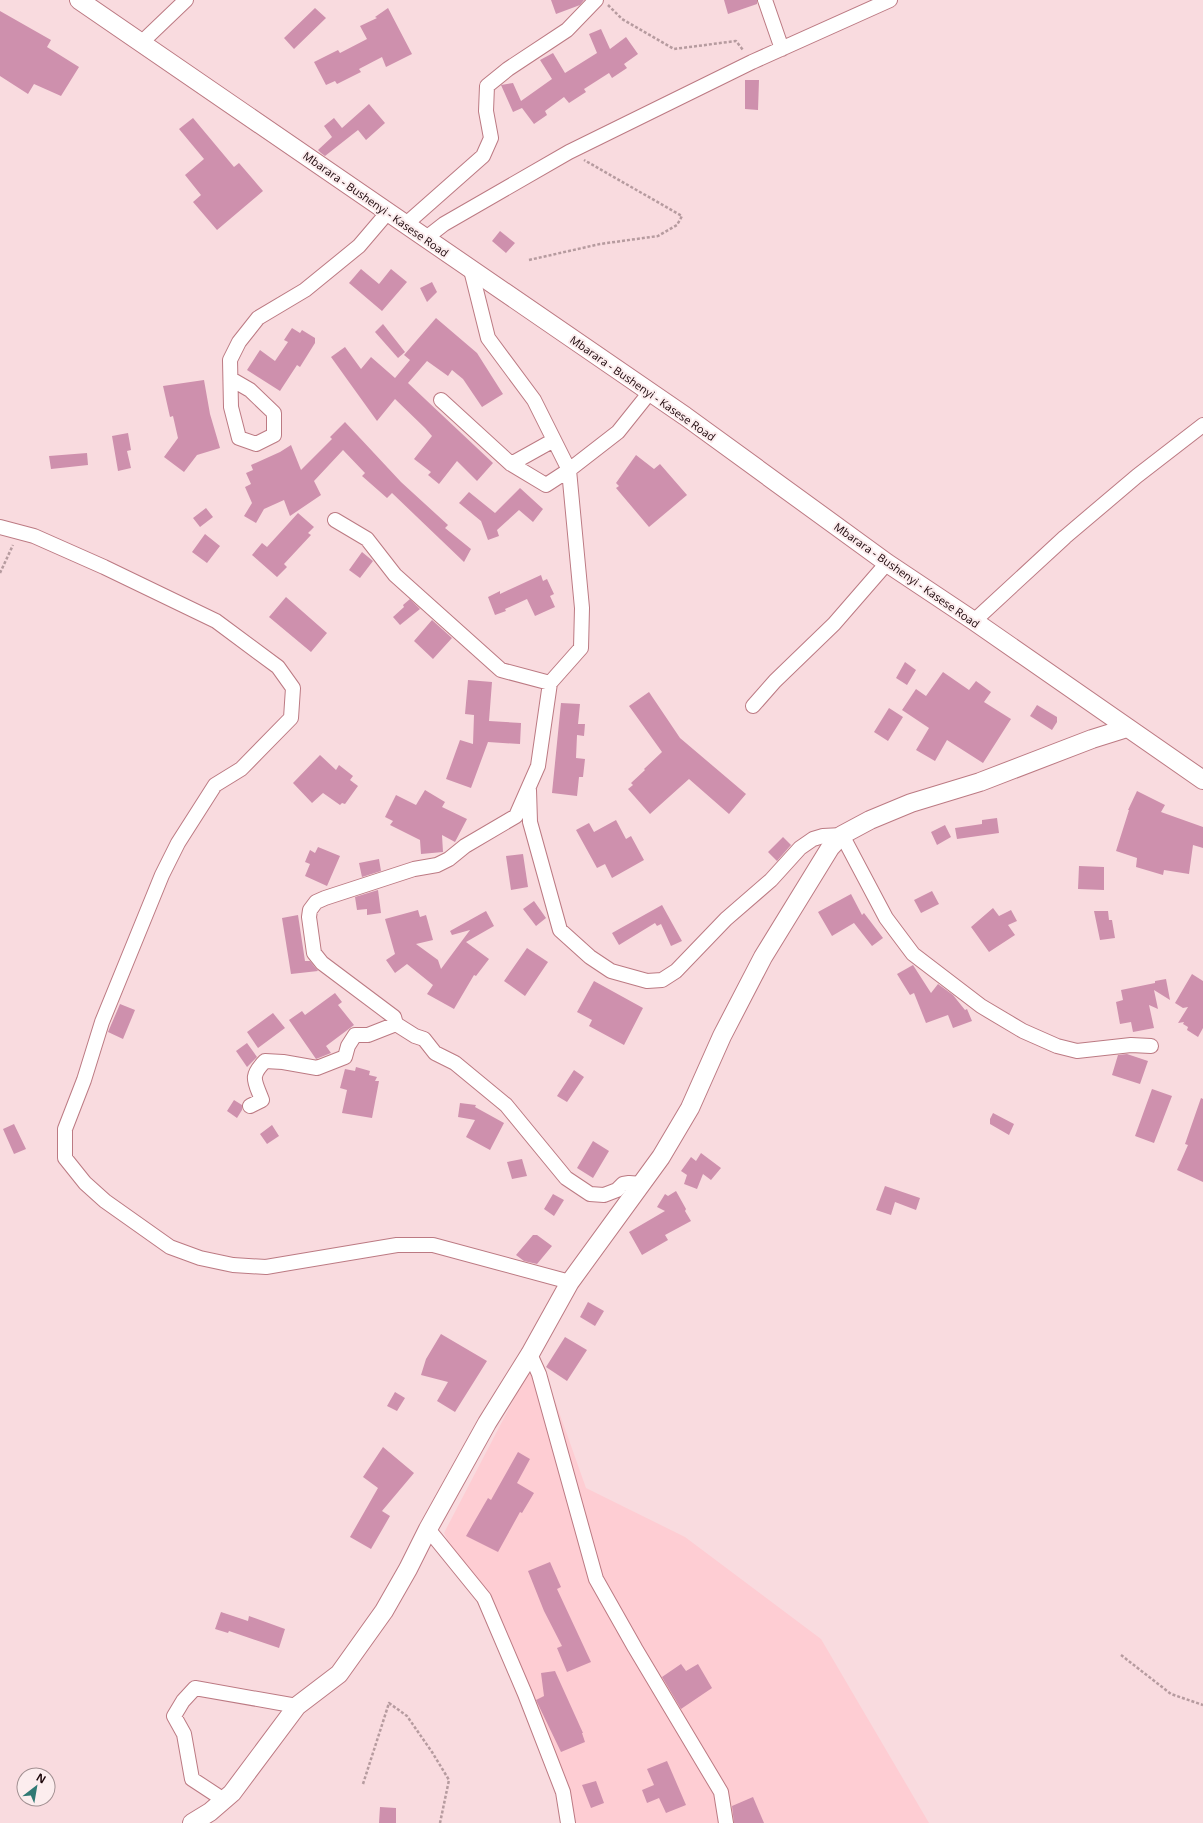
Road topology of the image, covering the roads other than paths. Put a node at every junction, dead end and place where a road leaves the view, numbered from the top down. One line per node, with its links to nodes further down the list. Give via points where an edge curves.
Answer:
1 (79, 0): 6 (main road, Mbarara - Bushenyi - Kasese Road)
2 (186, 0): 6 (street)
3 (596, 0): 9 (street, via 567,30 487,86 486,111 491,138 483,156)
4 (765, 0): 7 (street)
5 (890, 0): 7 (street)
6 (142, 43): 8 (main road, Mbarara - Bushenyi - Kasese Road)
7 (782, 48): 10 (street, via 569,152 444,224)
8 (388, 212): 9 (main road, Mbarara - Bushenyi - Kasese Road); 12 (street, via 359,246 305,290 258,318 239,342 230,360)
9 (406, 224): 10 (main road, Mbarara - Bushenyi - Kasese Road)
10 (426, 238): 11 (main road, Mbarara - Bushenyi - Kasese Road)
11 (470, 270): 13 (main road, Mbarara - Bushenyi - Kasese Road); 16 (street, via 488,338 534,400)
12 (231, 379)
13 (650, 392): 18 (street, via 618,432); 21 (main road, Mbarara - Bushenyi - Kasese Road)
14 (441, 400): 17 (street)
15 (1203, 425): 22 (street, via 1065,537)
16 (554, 440): 17 (street); 18 (street)
17 (511, 464): 18 (street, via 546,485)
18 (569, 470): 23 (street, via 582,608 581,648)
19 (335, 520): 23 (street, via 367,539 395,575 501,670)
20 (5, 529): 33 (street, via 34,536 216,621 278,667 293,688 291,718 241,769 215,785 178,843 162,875 102,1022 65,1129 65,1158 74,1171 105,1201 147,1232 170,1247 200,1258 233,1265 266,1267 397,1245 433,1245)
21 (886, 563): 22 (main road, Mbarara - Bushenyi - Kasese Road); 24 (street, via 834,624)
22 (974, 621): 25 (main road, Mbarara - Bushenyi - Kasese Road)
23 (550, 683): 27 (street, via 538,766)
24 (753, 706)
25 (1127, 728): 26 (main road, Mbarara - Bushenyi - Kasese Road); 28 (main road, via 980,782 911,803)
26 (1203, 780)
27 (529, 787): 28 (street, via 530,822 560,930 590,957 612,971 647,981 662,980 676,971 726,919 771,880 800,848 813,839); 29 (street, via 516,816 465,846 450,860 325,898 316,902 310,910 313,945 317,957 394,1017)
28 (842, 835): 30 (street, via 886,918 913,954 982,1006 1023,1031 1057,1046 1077,1051 1131,1045); 32 (main road, via 820,861 763,957 722,1036 690,1108)
29 (396, 1024): 31 (street, via 368,1035 355,1035 345,1057 317,1068 265,1060 256,1070 254,1080 262,1100); 32 (street, via 424,1039 435,1053 455,1063 506,1105 566,1178 590,1194 604,1195 629,1182)
30 (1151, 1046)
31 (250, 1106)
32 (642, 1184): 33 (main road)
33 (570, 1282): 34 (main road)
34 (530, 1354): 35 (main road, via 487,1423); 40 (street, via 539,1374 596,1579 720,1792)
35 (428, 1529): 36 (main road, via 384,1611 339,1674); 39 (street, via 484,1598 560,1785)
36 (297, 1706): 37 (main road, via 249,1772); 37 (street, via 195,1688 183,1701 174,1716 184,1734 192,1779)
37 (224, 1800): 38 (main road)
38 (192, 1823)
39 (568, 1823)
40 (726, 1823)

